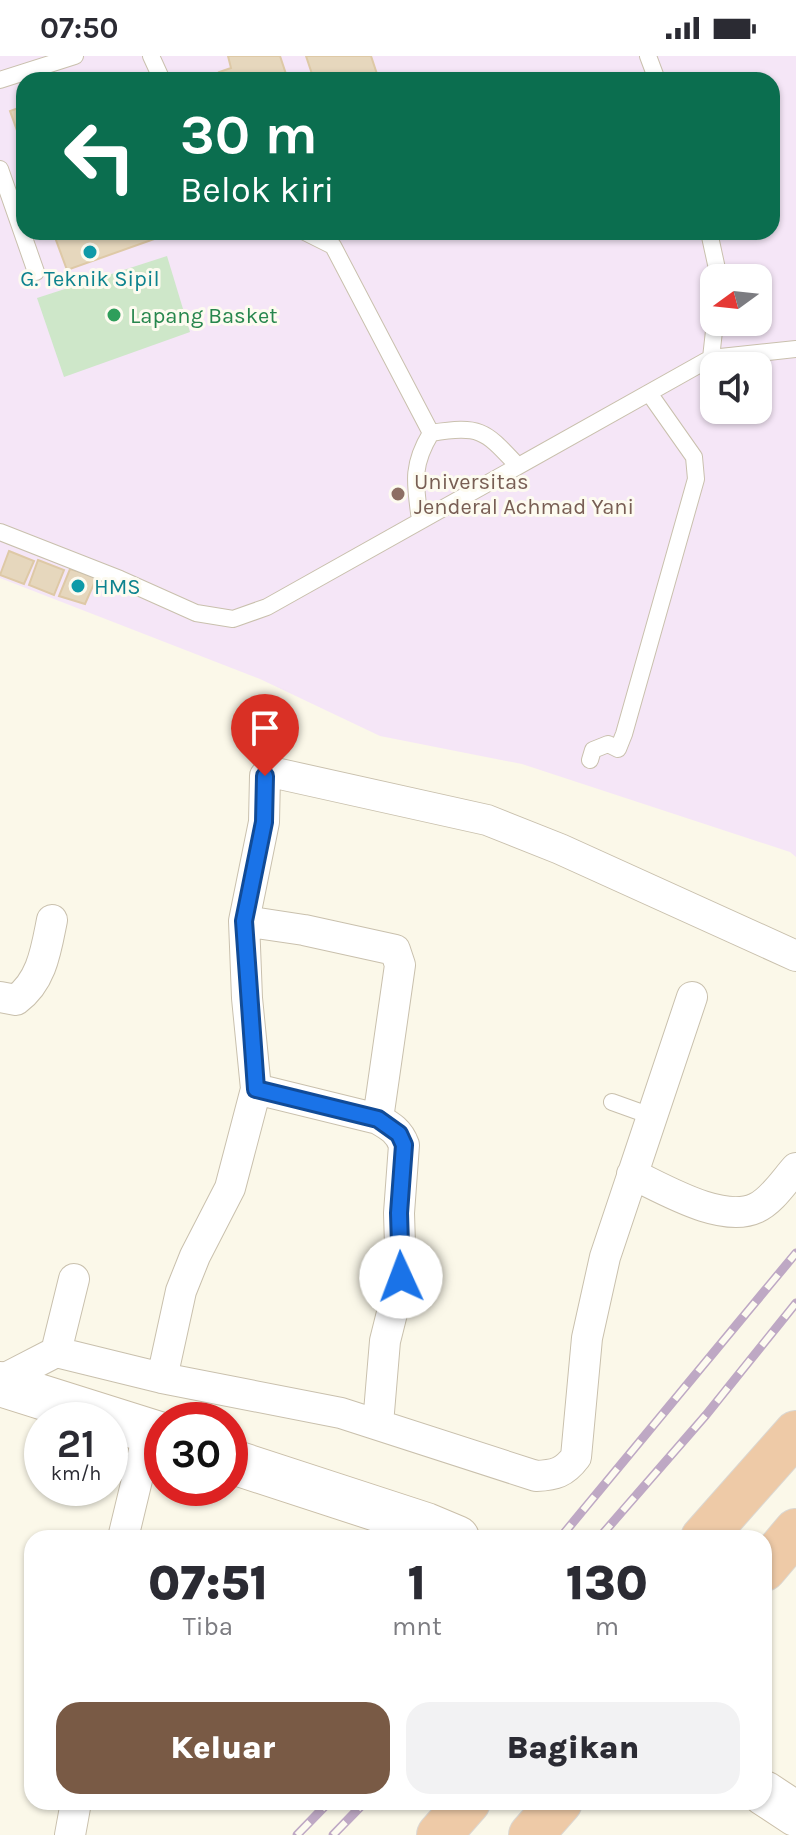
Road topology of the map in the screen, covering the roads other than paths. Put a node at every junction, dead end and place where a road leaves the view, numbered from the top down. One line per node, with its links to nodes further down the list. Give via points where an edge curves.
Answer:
1 (75, 56): 2 (lane)
2 (25, 72)
3 (0, 169): 4 (lane)
4 (16, 215)
5 (25, 240): 9 (lane)
6 (321, 240): 14 (lane, via 333,246)
7 (711, 240): 8 (lane)
8 (716, 264)
9 (36, 272)
10 (796, 349): 11 (lane)
11 (768, 352)
12 (700, 364): 13 (lane)
13 (649, 393): 15 (lane); 18 (lane, via 694,457 696,479 618,749 608,744 593,750)
14 (431, 433): 15 (lane, via 461,428 489,435); 16 (lane, via 418,454)
15 (518, 466): 16 (lane)
16 (420, 520): 17 (lane, via 267,607 233,619 196,613)
17 (0, 532)
18 (590, 760)
19 (52, 920): 22 (street, via 45,959 27,991 16,1000)
20 (244, 921): 21 (street, via 264,822 265,776 271,772 487,820); 24 (street); 27 (street, via 395,950 400,965)
21 (796, 956)
22 (0, 997)
23 (692, 997): 26 (street)
24 (256, 1089): 27 (street); 32 (street, via 230,1188 181,1291)
25 (612, 1102): 26 (lane)
26 (651, 1116): 29 (street)
27 (378, 1119): 34 (street, via 399,1134 404,1145 401,1277 385,1341)
28 (796, 1168): 29 (street, via 757,1208 741,1212 706,1207)
29 (632, 1174): 34 (street, via 599,1284 587,1338 576,1457 566,1469 536,1476)
30 (74, 1279): 31 (street)
31 (56, 1352): 32 (street); 33 (street)
32 (162, 1378): 34 (street)
33 (0, 1382): 35 (main road)
34 (378, 1424)
35 (144, 1428)
36 (796, 1433): 41 (highway)
37 (248, 1467): 40 (main road)
38 (144, 1468): 39 (street)
39 (125, 1530)
40 (438, 1530)
41 (710, 1530)
42 (796, 1531): 43 (highway)
43 (772, 1560)
44 (772, 1798): 48 (main road)
45 (75, 1810): 49 (street)
46 (461, 1810): 50 (highway)
47 (553, 1810): 51 (highway)
48 (796, 1814)
49 (70, 1835)
50 (439, 1835)
51 (531, 1835)

